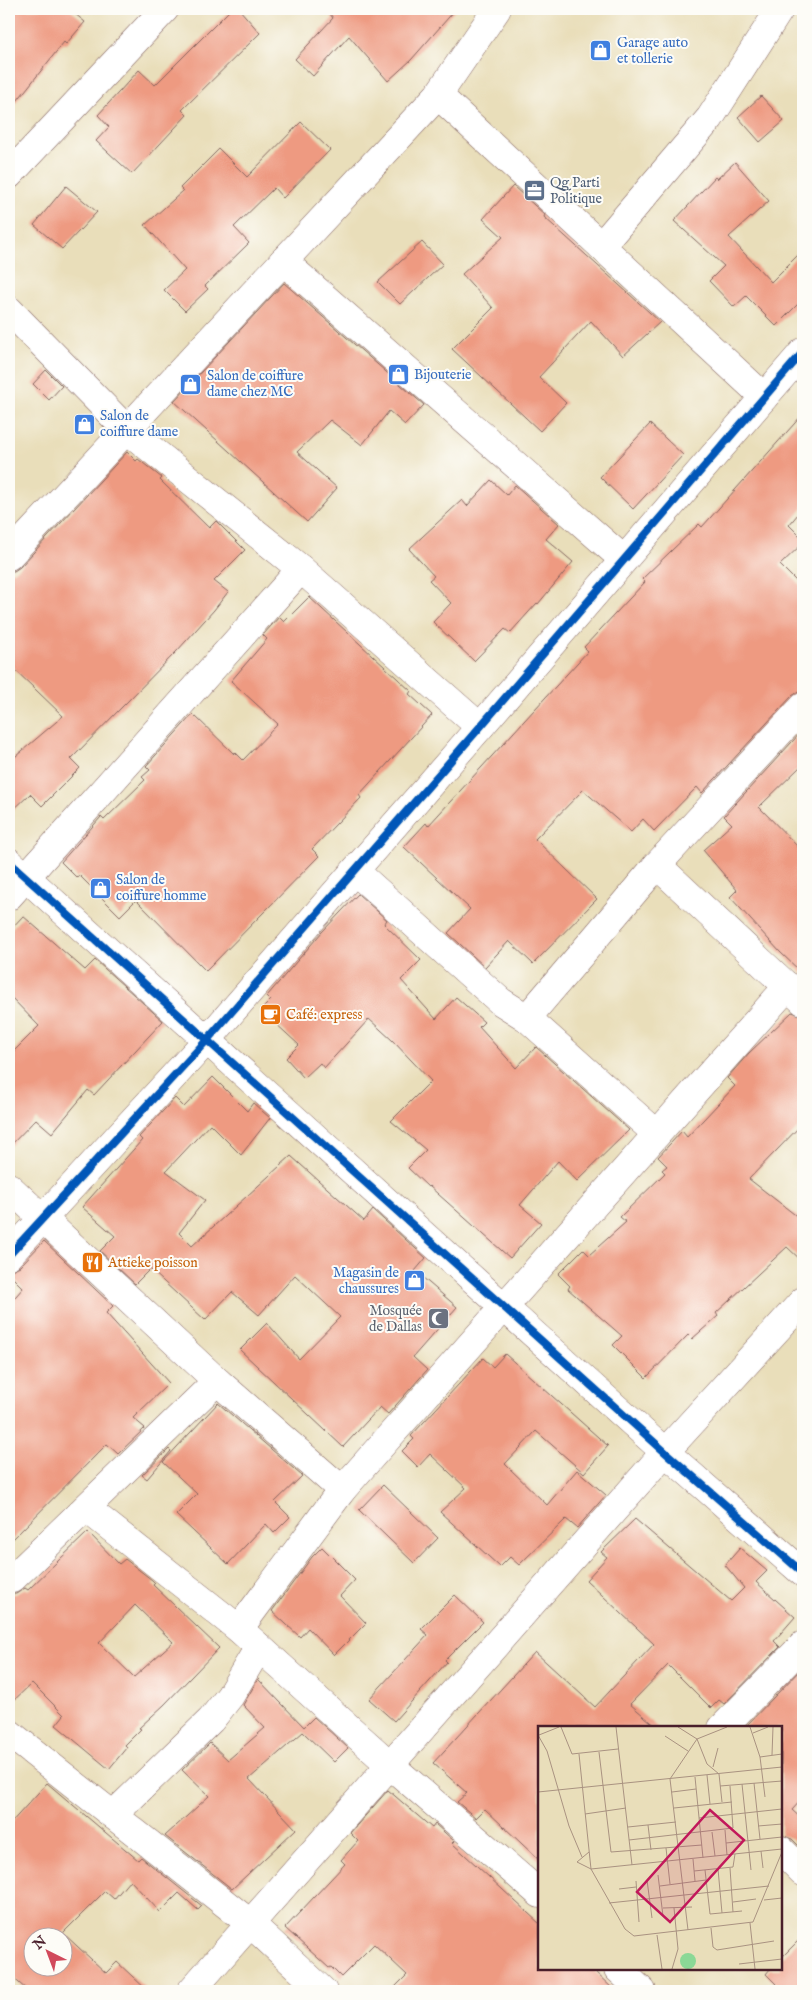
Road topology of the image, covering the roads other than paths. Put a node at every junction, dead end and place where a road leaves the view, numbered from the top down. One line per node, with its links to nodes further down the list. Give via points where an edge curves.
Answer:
1 (165, 9): 5 (street)
2 (498, 9): 4 (street)
3 (780, 9): 6 (street, via 710,118)
4 (438, 95): 6 (street); 7 (street)
5 (9, 175)
6 (601, 246): 10 (street)
7 (283, 261): 11 (street); 13 (street)
8 (9, 310): 11 (street)
9 (803, 352): 10 (street)
10 (764, 397): 13 (street)
11 (126, 429): 12 (street); 14 (street)
12 (9, 556)
13 (623, 559): 16 (street)
14 (301, 570): 16 (street); 19 (street)
15 (803, 707): 17 (street)
16 (480, 727): 18 (street)
17 (657, 865): 20 (street); 21 (street)
18 (355, 871): 21 (street, via 500,1001); 22 (street)
19 (15, 878): 22 (street)
20 (796, 993): 23 (street)
21 (527, 1018): 23 (street)
22 (207, 1040): 25 (street); 28 (street)
23 (657, 1134): 28 (street)
24 (9, 1187): 25 (street)
25 (43, 1218): 26 (street); 29 (street)
26 (9, 1255)
27 (803, 1301): 30 (street)
28 (504, 1307): 30 (street); 31 (street)
29 (216, 1381): 31 (street); 32 (street)
30 (665, 1452): 33 (street); 40 (street)
31 (342, 1490): 35 (street)
32 (86, 1508): 34 (street); 35 (street)
33 (803, 1573)
34 (12, 1579)
35 (239, 1629): 37 (street)
36 (803, 1645): 38 (street)
37 (259, 1647): 40 (street); 41 (street, via 230,1696 211,1720)
38 (724, 1726)
39 (9, 1733): 41 (street)
40 (390, 1765): 44 (street); 45 (street)
41 (112, 1815): 45 (street)
42 (782, 1851): 43 (street)
43 (803, 1872)
44 (538, 1892)
45 (251, 1924): 47 (street); 48 (street)
46 (619, 1970): 49 (street)
47 (191, 1991)
48 (323, 1991)
49 (642, 1991)

